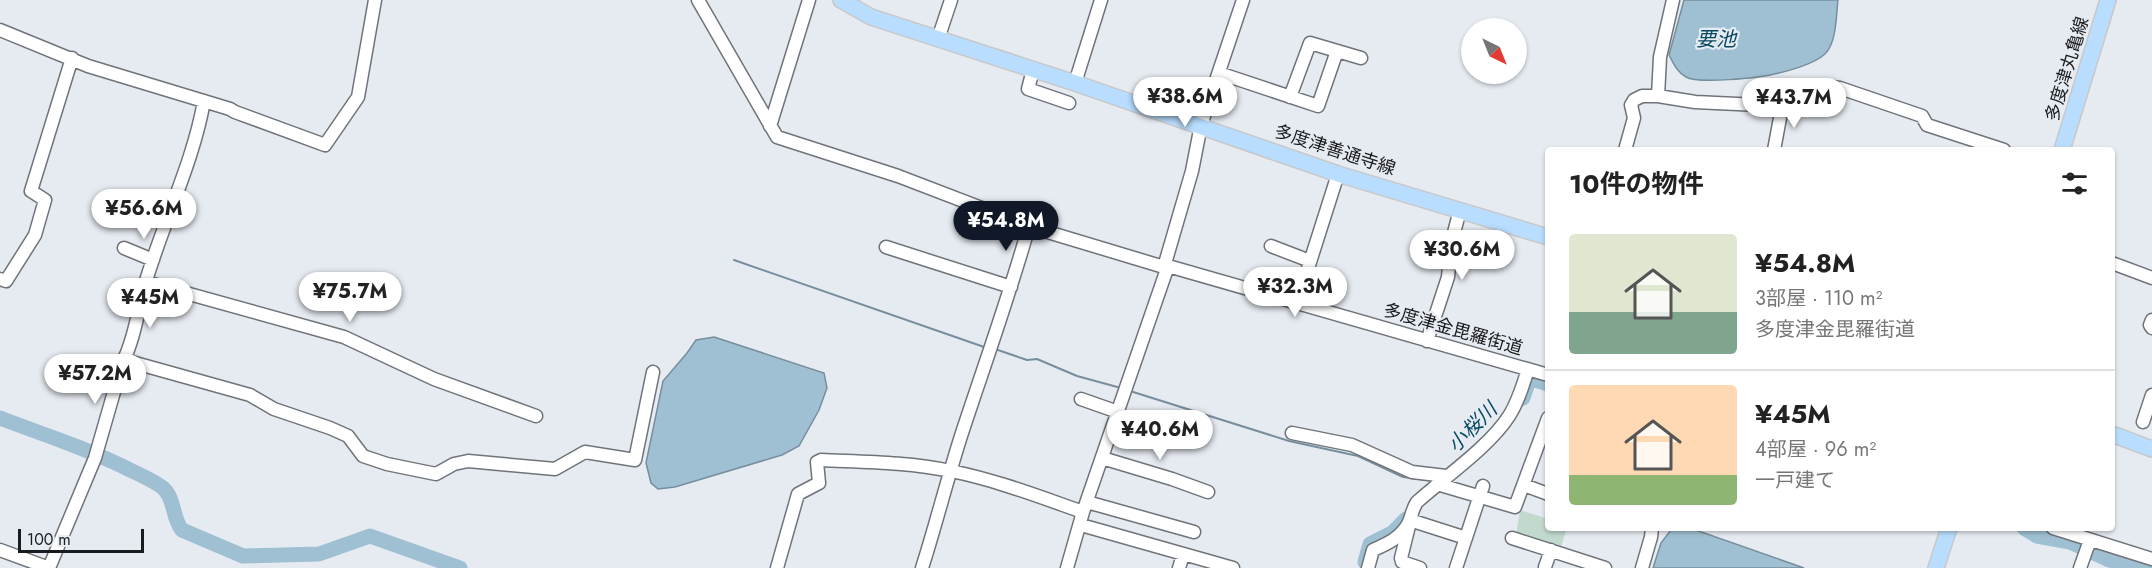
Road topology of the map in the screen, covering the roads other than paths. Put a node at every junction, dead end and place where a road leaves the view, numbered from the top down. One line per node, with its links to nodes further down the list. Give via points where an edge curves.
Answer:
1 (698, 0): 24 (street)
2 (809, 0): 24 (street)
3 (841, 0): 11 (main road, 多度津善通寺線, via 871,17)
4 (951, 0): 11 (street)
5 (1101, 0): 17 (street)
6 (1243, 0): 16 (street)
7 (1673, 0): 18 (street, via 1660,57)
8 (2108, 0): 28 (main road, 多度津丸亀線)
9 (370, 1): 20 (street, via 358,97 326,145)
10 (0, 30): 13 (street)
11 (938, 39): 15 (main road, 多度津善通寺線)
12 (1337, 51): 14 (street); 19 (street, via 1310,43); 19 (street, via 1318,106)
13 (72, 58): 20 (street); 41 (street, via 31,191 45,200 35,235 6,281)
14 (1361, 58)
15 (1033, 70): 17 (main road, 多度津善通寺線); 22 (street, via 1028,89)
16 (1219, 73): 19 (street); 23 (street)
17 (1075, 83): 23 (main road, 多度津善通寺線)
18 (1658, 96): 21 (street, via 1695,102); 25 (street, via 1634,100 1634,118)
19 (1290, 97)
20 (204, 101): 36 (street, via 199,128)
21 (1783, 102): 26 (street); 27 (street, via 1830,87 1840,88 1922,116 1927,125)
22 (1069, 103)
23 (1201, 125): 29 (main road, 多度津善通寺線); 39 (street)
24 (770, 126): 31 (street, 多度津金毘羅街道, via 777,137 898,176)
25 (1626, 147)
26 (1775, 147)
27 (1995, 147)
28 (2063, 147)
29 (1338, 174): 30 (main road, 多度津善通寺線); 37 (street)
30 (1460, 210): 32 (main road, 多度津善通寺線); 47 (street, via 1451,243 1448,277)
31 (1029, 226): 39 (street, 多度津金毘羅街道); 43 (street)
32 (1545, 236)
33 (1270, 246): 37 (street)
34 (124, 248): 36 (street)
35 (886, 248): 43 (street)
36 (153, 260): 42 (street)
37 (1311, 261): 44 (street)
38 (2115, 264): 40 (street)
39 (1166, 267): 44 (street, 多度津金毘羅街道); 54 (street)
40 (2152, 278)
41 (0, 279)
42 (146, 282): 48 (street, via 129,350); 55 (street, via 344,337 434,379)
43 (1011, 287): 62 (street)
44 (1297, 303): 47 (street, 多度津金毘羅街道)
45 (2152, 320): 46 (street)
46 (2152, 328)
47 (1427, 341): 49 (street, 多度津金毘羅街道)
48 (121, 365): 50 (street, via 128,362 250,395 274,409 348,436 363,456 436,474 468,461 555,469 585,452 635,460); 83 (street, via 96,454)
49 (1528, 369): 51 (street, 多度津金毘羅街道); 63 (street, via 1509,416 1488,441)
50 (653, 372)
51 (1545, 374)
52 (2152, 395): 56 (street)
53 (1081, 399): 54 (street)
54 (1118, 412): 61 (street)
55 (536, 416)
56 (2143, 422)
57 (1545, 426): 64 (street)
58 (1292, 433): 63 (street, via 1352,446 1412,472)
59 (2115, 435): 60 (main road)
60 (2152, 449)
61 (1102, 458): 66 (street); 68 (street)
62 (951, 471): 68 (street); 84 (street, via 900,463 817,462 819,483 798,494); 85 (street)
63 (1442, 480): 65 (street); 69 (street, via 1417,502)
64 (1524, 485): 65 (street, via 1515,507); 67 (street)
65 (1481, 491): 74 (street)
66 (1208, 492)
67 (1545, 493)
68 (1084, 513): 73 (street, via 1132,510); 79 (street); 86 (street)
69 (1410, 522): 74 (street); 89 (street, via 1389,544 1373,550); 90 (street, via 1401,558 1402,562)
70 (1652, 531): 92 (street)
71 (1948, 531): 93 (main road)
72 (2059, 531): 76 (street)
73 (1194, 532)
74 (1466, 538): 91 (street)
75 (1512, 538): 78 (street)
76 (2088, 547): 80 (street); 94 (street)
77 (0, 550): 83 (street)
78 (1551, 550): 81 (street); 82 (street)
79 (1183, 555): 87 (street); 88 (street)
80 (2152, 559)
81 (1545, 567)
82 (1600, 567)
83 (49, 568)
84 (777, 568)
85 (922, 568)
86 (1067, 568)
87 (1179, 568)
88 (1233, 568)
89 (1368, 568)
90 (1420, 568)
91 (1456, 568)
92 (1642, 568)
93 (1936, 568)
94 (2080, 568)

